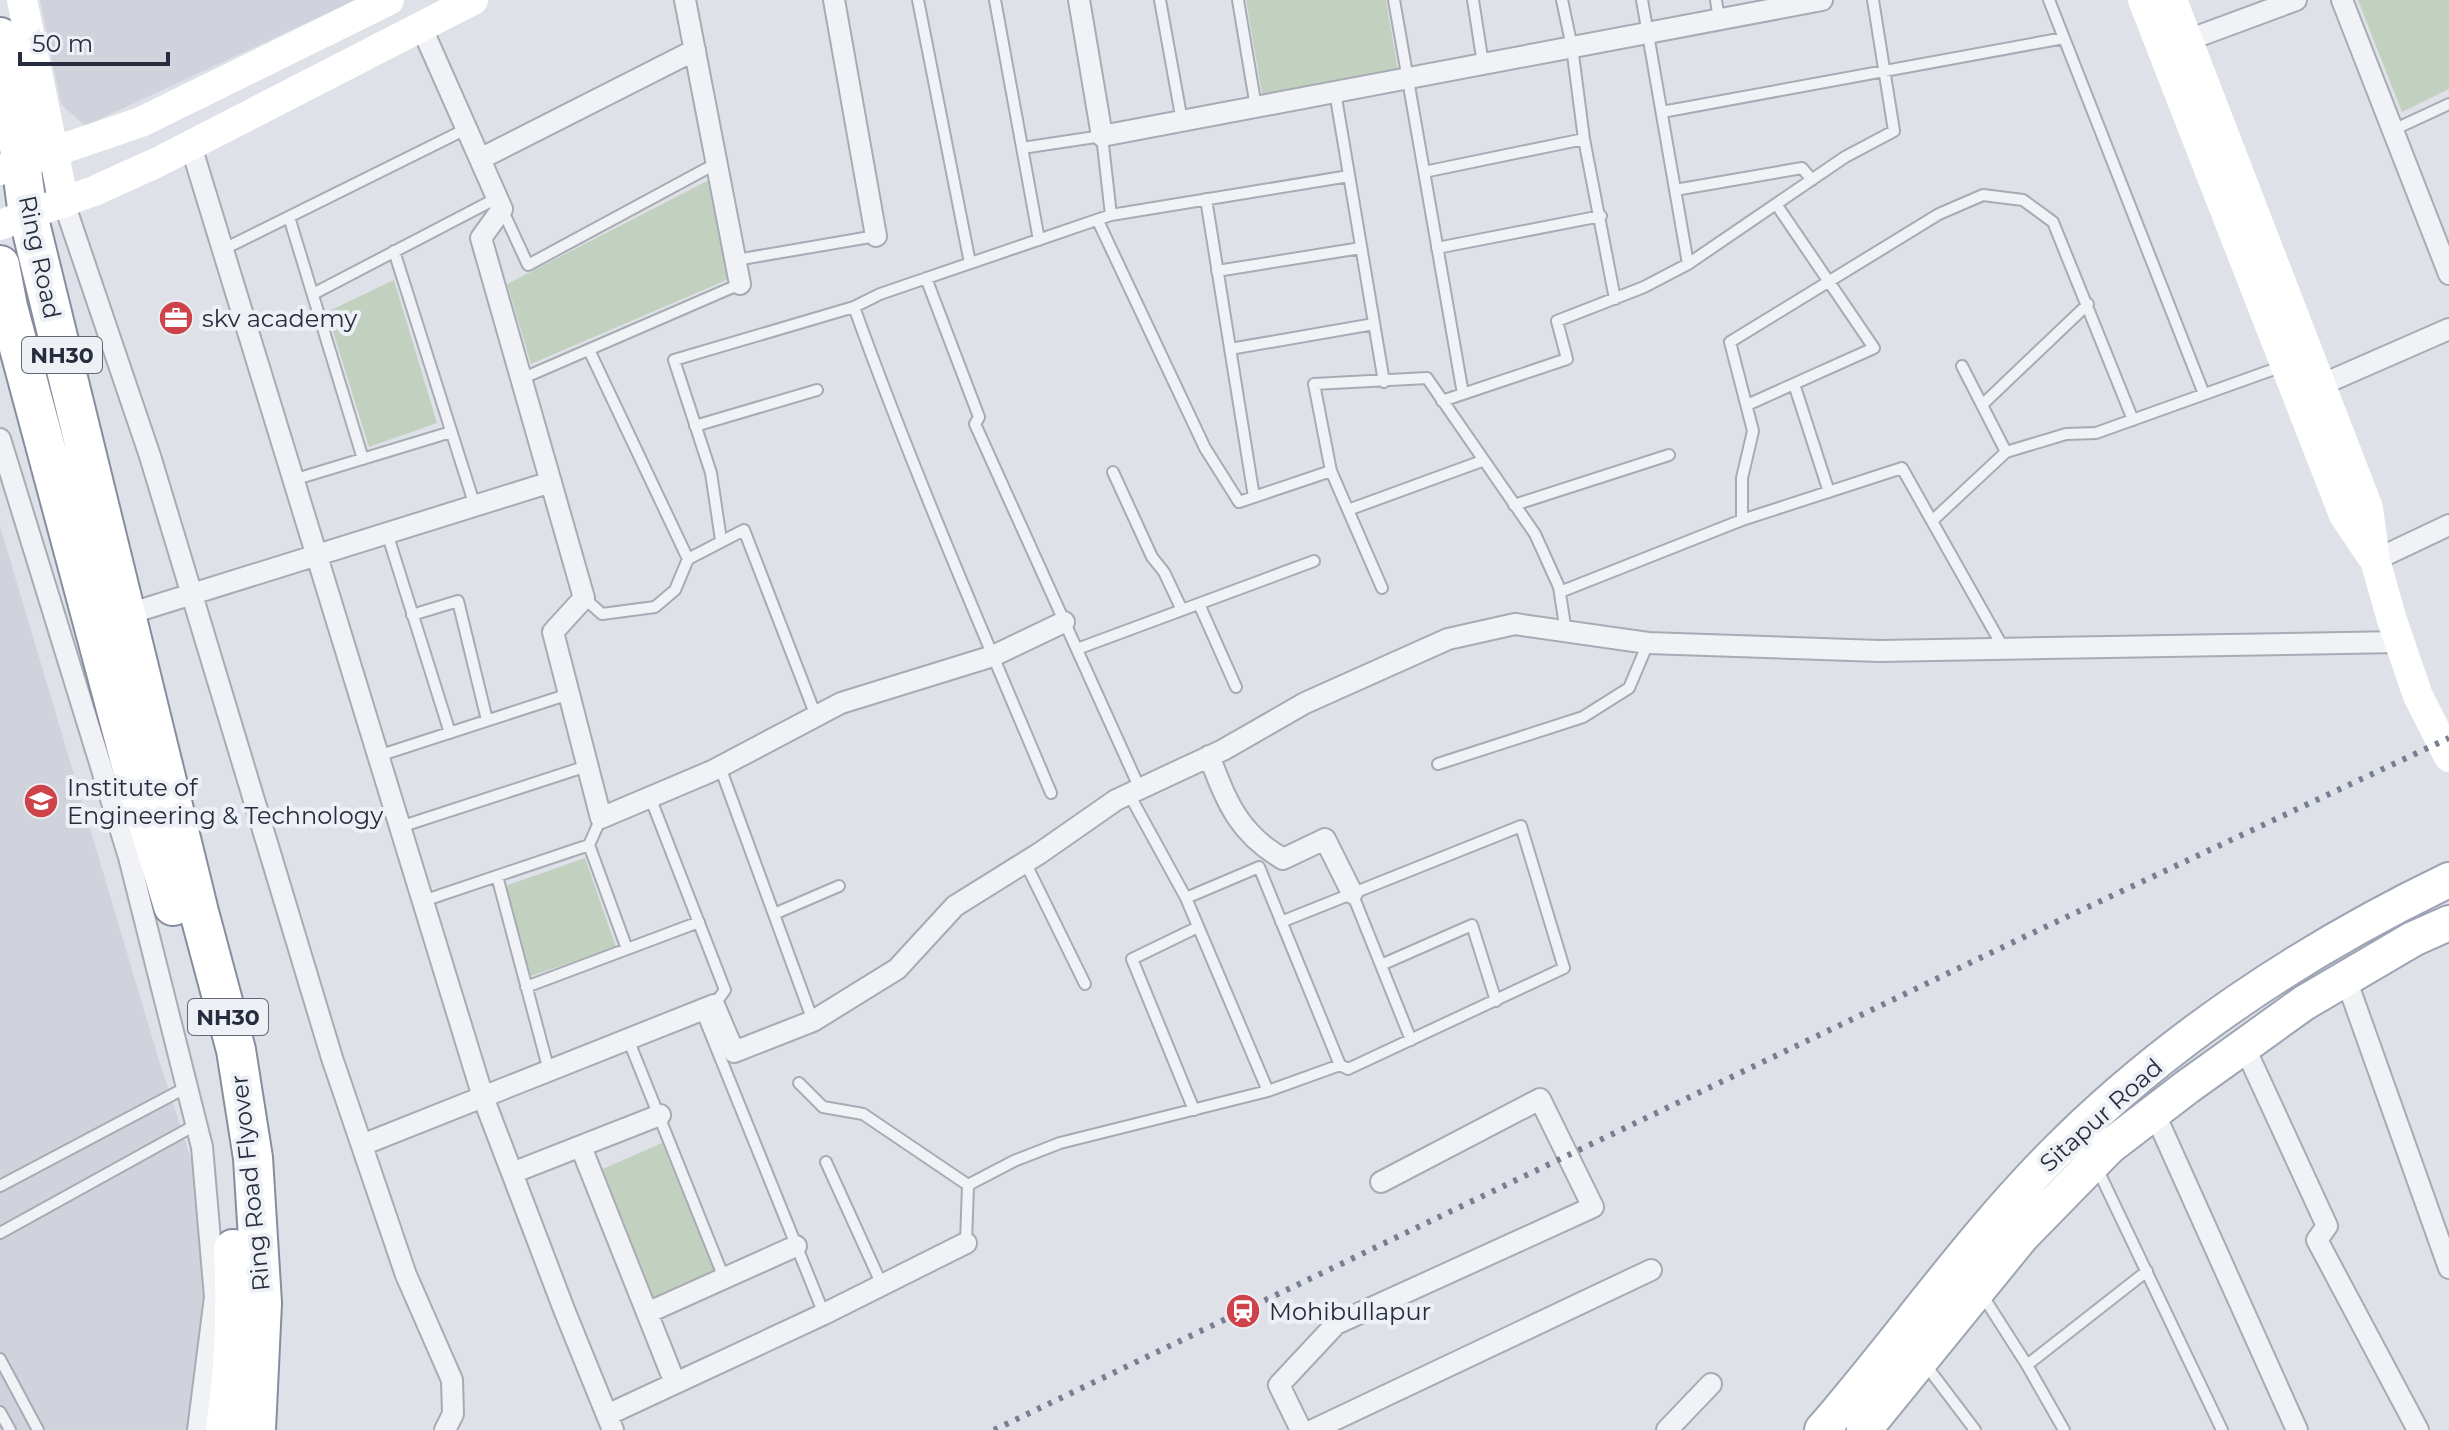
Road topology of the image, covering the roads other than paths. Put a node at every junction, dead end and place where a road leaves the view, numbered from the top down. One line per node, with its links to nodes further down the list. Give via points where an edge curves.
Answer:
1 (22, 0): 45 (street)
2 (389, 0): 45 (street, via 141,122)
3 (473, 0): 23 (street)
4 (685, 0): 29 (street)
5 (834, 0): 60 (street)
6 (921, 0): 67 (lane)
7 (995, 0): 43 (lane)
8 (1079, 0): 40 (street)
9 (1160, 0): 37 (lane)
10 (1238, 0): 35 (lane)
11 (1394, 0): 32 (lane)
12 (1473, 0): 30 (lane)
13 (1562, 0): 28 (lane)
14 (1642, 0): 24 (lane)
15 (1822, 0): 22 (street)
16 (1873, 0): 31 (lane)
17 (2049, 0): 26 (lane)
18 (2143, 0): 84 (street)
19 (2172, 0): 27 (street)
20 (2296, 0): 27 (street)
21 (2342, 0): 39 (street)
22 (1718, 10): 24 (street)
23 (421, 26): 38 (street); 42 (street)
24 (1648, 33): 28 (street); 36 (lane)
25 (0, 37): 45 (highway, Ring Road / NH30)
26 (2064, 38): 31 (lane); 92 (lane)
27 (2188, 40): 89 (street)
28 (1572, 47): 30 (street); 41 (lane)
29 (695, 50): 44 (street); 46 (street)
30 (1483, 64): 32 (street)
31 (1884, 70): 36 (lane); 49 (lane, via 1894,131)
32 (1407, 79): 33 (street); 47 (lane)
33 (1335, 92): 35 (street); 48 (lane)
34 (2449, 104): 39 (lane)
35 (1256, 107): 37 (street)
36 (1662, 112): 50 (lane)
37 (1182, 121): 40 (street)
38 (466, 129): 44 (street); 57 (lane)
39 (2393, 130): 71 (street)
40 (1102, 136): 43 (lane); 55 (lane)
41 (1584, 139): 47 (lane); 56 (lane)
42 (191, 146): 52 (street); 64 (street)
43 (1022, 148): 61 (lane)
44 (480, 159): 53 (street)
45 (25, 162): 52 (street); 58 (highway, Ring Road / NH30)
46 (717, 163): 53 (lane, via 528,265); 66 (street)
47 (1424, 172): 63 (lane)
48 (1349, 176): 51 (lane); 62 (lane)
49 (1812, 180): 50 (lane, via 1802,168); 54 (lane)
50 (1675, 190): 68 (lane)
51 (1206, 199): 55 (lane); 70 (lane)
52 (64, 203): 58 (street); 124 (street)
53 (499, 203): 65 (lane); 86 (street, via 481,238)
54 (1776, 204): 68 (lane); 73 (lane)
55 (1111, 215): 59 (lane)
56 (1601, 216): 63 (lane); 76 (lane)
57 (289, 217): 64 (lane); 75 (lane)
58 (14, 220): 128 (highway, Ring Road / NH30)
59 (1098, 221): 61 (lane); 109 (lane, via 1205,448 1239,502)
60 (876, 236): 66 (lane)
61 (1039, 240): 67 (lane)
62 (1361, 248): 70 (lane); 80 (lane)
63 (1437, 248): 91 (lane)
64 (222, 250): 106 (street)
65 (394, 251): 75 (lane); 98 (lane)
66 (736, 260): 74 (street)
67 (970, 263): 72 (lane)
68 (1688, 264): 76 (lane)
69 (0, 265): 79 (highway, Ring Road / NH30)
70 (1217, 271): 82 (lane)
71 (2449, 274)
72 (926, 278): 78 (lane); 130 (lane, via 979,417 975,424)
73 (1828, 281): 77 (lane, via 1939,214 1983,195 2023,200 2053,222); 88 (lane, via 1874,348); 94 (lane, via 1730,342)
74 (740, 284): 83 (lane)
75 (313, 294): 102 (lane)
76 (1615, 299): 91 (lane, via 1557,321 1567,359)
77 (2088, 304): 95 (lane); 96 (lane)
78 (854, 307): 97 (lane, via 674,360); 136 (lane)
79 (4, 308): 148 (highway, Ring Road / NH30)
80 (1374, 324): 82 (lane); 87 (lane)
81 (2449, 329): 89 (street)
82 (1230, 349): 109 (lane)
83 (589, 350): 86 (lane); 119 (lane)
84 (2285, 365): 92 (lane); 120 (street, via 2344,515)
85 (1962, 366): 95 (lane)
86 (521, 379): 107 (street)
87 (1384, 382): 93 (lane, via 1427,378); 104 (lane, via 1314,384)
88 (1794, 384): 94 (lane); 108 (lane)
89 (2321, 385): 120 (street, via 2368,508)
90 (817, 390): 97 (lane)
91 (1463, 394): 93 (lane)
92 (2204, 394): 96 (lane)
93 (1442, 401): 103 (lane)
94 (1747, 405): 113 (lane, via 1753,431 1742,478)
95 (1982, 405): 100 (lane)
96 (2133, 420): 100 (lane)
97 (695, 426): 117 (lane, via 711,473)
98 (451, 432): 102 (lane); 111 (lane)
99 (0, 439): 155 (street)
100 (2006, 452): 114 (lane)
101 (1669, 455): 110 (lane)
102 (363, 459): 106 (lane)
103 (1482, 461): 110 (lane); 112 (lane)
104 (1331, 471): 109 (lane); 112 (lane)
105 (1113, 472): 127 (lane)
106 (293, 480): 118 (street)
107 (551, 482): 111 (street); 125 (street)
108 (1829, 492): 113 (lane); 114 (lane, via 1902,468)
109 (1254, 497)
110 (1514, 505): 123 (lane, via 1535,534)
111 (475, 506): 116 (street)
112 (1348, 510): 122 (lane)
113 (1742, 520): 123 (lane)
114 (1932, 521): 135 (lane)
115 (2449, 525): 120 (street)
116 (387, 533): 118 (street); 129 (lane)
117 (721, 540): 119 (lane); 139 (lane, via 744,530)
118 (317, 556): 124 (street); 142 (street)
119 (688, 559): 125 (lane, via 675,590 655,607 602,614)
120 (2375, 560): 132 (street)
121 (1314, 561): 126 (lane)
122 (1382, 588)
123 (1560, 592): 131 (lane)
124 (192, 594): 128 (street); 189 (street)
125 (584, 598): 138 (street, via 553,632)
126 (1199, 604): 127 (lane); 137 (lane)
127 (1182, 610): 134 (lane)
128 (125, 615): 220 (highway, Ring Road Flyover / NH30, via 236,1050 253,1158 262,1303)
129 (412, 615): 140 (lane, via 458,601); 141 (lane)
130 (1064, 622): 134 (lane); 136 (street)
131 (1566, 632): 133 (street); 143 (street, via 1515,624 1448,639 1305,703)
132 (2400, 642): 135 (street); 144 (street, via 2418,696)
133 (1648, 643): 135 (street, via 1879,651); 145 (lane, via 1629,688 1583,717)
134 (1077, 649): 149 (lane)
135 (2004, 649)
136 (993, 656): 139 (street, via 841,703); 150 (lane)
137 (1236, 687)
138 (569, 694): 140 (lane); 146 (street)
139 (816, 716): 147 (street)
140 (487, 720): 141 (lane)
141 (450, 733): 142 (lane)
142 (378, 756): 153 (street)
143 (1209, 756): 149 (street); 160 (street, via 1241,825 1262,847 1283,859 1325,839)
144 (2449, 757)
145 (1438, 764)
146 (587, 766): 152 (street); 153 (lane)
147 (720, 767): 151 (street); 163 (lane)
148 (135, 780): 155 (street); 219 (highway, Ring Road Flyover / NH30, via 202,1003 223,1107 235,1294)
149 (1134, 791): 156 (street); 161 (lane)
150 (1051, 793)
151 (650, 797): 152 (street); 164 (lane)
152 (601, 818): 154 (lane)
153 (400, 827): 162 (street)
154 (589, 845): 157 (lane); 168 (lane)
155 (129, 857): 182 (street)
156 (1025, 862): 171 (lane); 175 (street, via 955,906 897,969)
157 (497, 876): 162 (lane); 172 (lane)
158 (2449, 880): 224 (main road, Sitapur Road, via 2396,905 2259,987 2139,1075 2052,1156)
159 (839, 886): 163 (lane)
160 (1352, 893): 165 (lane); 169 (lane); 173 (lane, via 1521,826 1564,968)
161 (1186, 898): 165 (lane, via 1259,867); 167 (lane)
162 (423, 901): 184 (street)
163 (774, 914): 175 (lane)
164 (699, 922): 168 (lane); 174 (lane, via 725,990)
165 (1281, 922): 179 (lane)
166 (2449, 923): 170 (main road, Sitapur Road)
167 (1198, 927): 183 (lane); 185 (lane, via 1132,959)
168 (627, 949): 172 (lane)
169 (1381, 965): 173 (lane, via 1472,925); 177 (lane)
170 (2346, 979): 178 (main road, Sitapur Road); 200 (street)
171 (1085, 984)
172 (526, 987): 180 (lane)
173 (1496, 1001): 177 (lane)
174 (708, 1007): 175 (street, via 734,1052); 176 (street); 199 (lane)
175 (813, 1021)
176 (628, 1039): 180 (street); 187 (lane)
177 (1411, 1040): 179 (lane, via 1348,1069)
178 (2244, 1046): 186 (main road, Sitapur Road); 230 (street, via 2327,1226 2317,1240)
179 (1340, 1065): 183 (lane)
180 (549, 1071): 184 (street)
181 (799, 1083): 195 (lane, via 823,1107 863,1114)
182 (187, 1087): 188 (street); 196 (lane)
183 (1268, 1091): 185 (lane)
184 (483, 1097): 189 (street); 193 (street)
185 (1194, 1110): 195 (lane, via 1060,1143)
186 (2154, 1112): 192 (main road, Sitapur Road); 229 (street)
187 (660, 1115): 190 (street); 203 (lane)
188 (197, 1124): 197 (lane); 218 (street, via 215,1297)
189 (362, 1145): 215 (street, via 406,1275 452,1380)
190 (581, 1147): 193 (street); 206 (street)
191 (826, 1162): 204 (lane)
192 (2095, 1162): 202 (lane); 205 (main road, Sitapur Road)
193 (512, 1173): 214 (street)
194 (1381, 1182): 221 (street, via 1540,1099 1593,1207 1336,1324 1279,1385)
195 (968, 1185): 198 (lane)
196 (0, 1186)
197 (0, 1233)
198 (966, 1243): 204 (street)
199 (796, 1246): 203 (street); 207 (lane)
200 (2449, 1268)
201 (1651, 1270): 222 (street)
202 (2147, 1271): 210 (lane); 228 (lane)
203 (724, 1278): 206 (street)
204 (882, 1285): 207 (street)
205 (1978, 1289): 209 (main road, Sitapur Road); 210 (lane)
206 (647, 1313): 211 (street)
207 (824, 1314): 211 (street)
208 (0, 1359): 217 (lane)
209 (1921, 1359): 225 (main road, Sitapur Road); 226 (lane)
210 (2027, 1365): 227 (lane)
211 (675, 1383): 214 (street)
212 (1711, 1384): 223 (street)
213 (0, 1412): 216 (lane)
214 (610, 1423)
215 (453, 1425)
216 (10, 1430)
217 (38, 1430)
218 (198, 1430)
219 (225, 1430)
220 (256, 1430)
221 (1301, 1430)
222 (1313, 1430)
223 (1667, 1430)
224 (1822, 1430)
225 (1864, 1430)
226 (1975, 1430)
227 (2064, 1430)
228 (2222, 1430)
229 (2297, 1430)
230 (2418, 1430)

